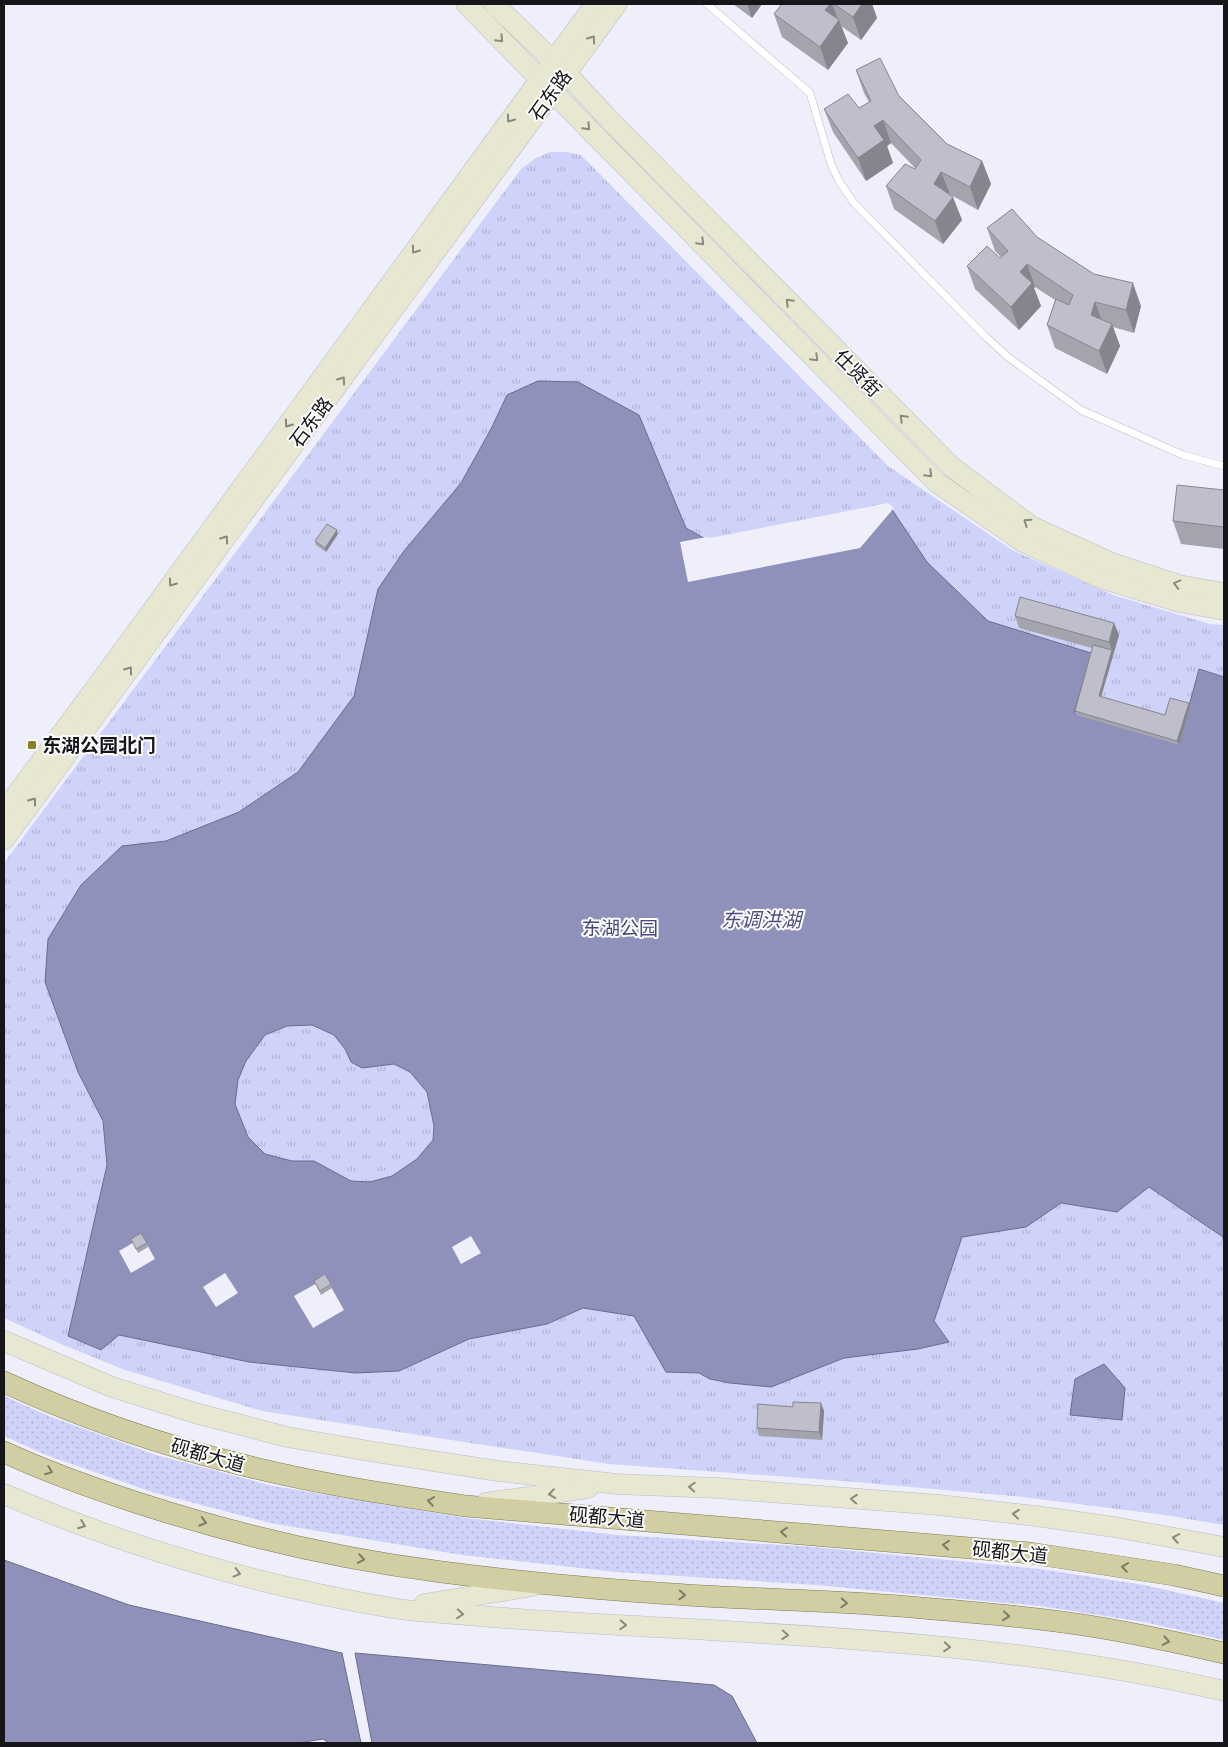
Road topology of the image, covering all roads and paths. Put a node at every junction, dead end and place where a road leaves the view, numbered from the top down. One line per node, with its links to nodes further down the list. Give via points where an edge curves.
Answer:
1 (466, 4): 7 (street, one-way to 7)
2 (494, 4): 6 (street, 仕贤街)
3 (594, 4): 6 (street, 石东路)
4 (618, 4): 6 (street, 石东路, one-way to 4)
5 (707, 4): 8 (lane, via 810,94 831,164 854,203 1008,357 1081,410 1184,455)
6 (559, 67): 7 (street, 石东路); 9 (street, 仕贤街, one-way to 6, via 1179,585 1112,563 1031,526 952,467)
7 (546, 85): 10 (street, one-way to 10, via 936,482 1023,542 1103,579 1179,602); 11 (street, 石东路, one-way to 11); 12 (street, 石东路, one-way to 7)
8 (1224, 466)
9 (1224, 594)
10 (1224, 610)
11 (4, 811)
12 (4, 840)
13 (4, 1341): 16 (street, via 112,1387 194,1413 288,1437 498,1471)
14 (4, 1382): 18 (main road, 砚都大道, one-way to 14, via 322,1483 247,1466 108,1424)
15 (4, 1452): 20 (main road, one-way to 20, via 97,1490 300,1547 441,1572)
16 (617, 1484): 18 (street, one-way to 18); 19 (street, one-way to 16, via 1114,1527 949,1506 717,1488)
17 (4, 1494): 22 (street, one-way to 22, via 121,1540 193,1562)
18 (466, 1506): 21 (main road, 砚都大道, one-way to 18, via 1030,1553)
19 (1224, 1547)
20 (546, 1584): 22 (street); 23 (main road, one-way to 23, via 919,1607 1100,1628)
21 (1224, 1586)
22 (394, 1608): 24 (street, one-way to 24, via 526,1620 953,1648 1091,1665)
23 (1224, 1653)
24 (1224, 1691)

